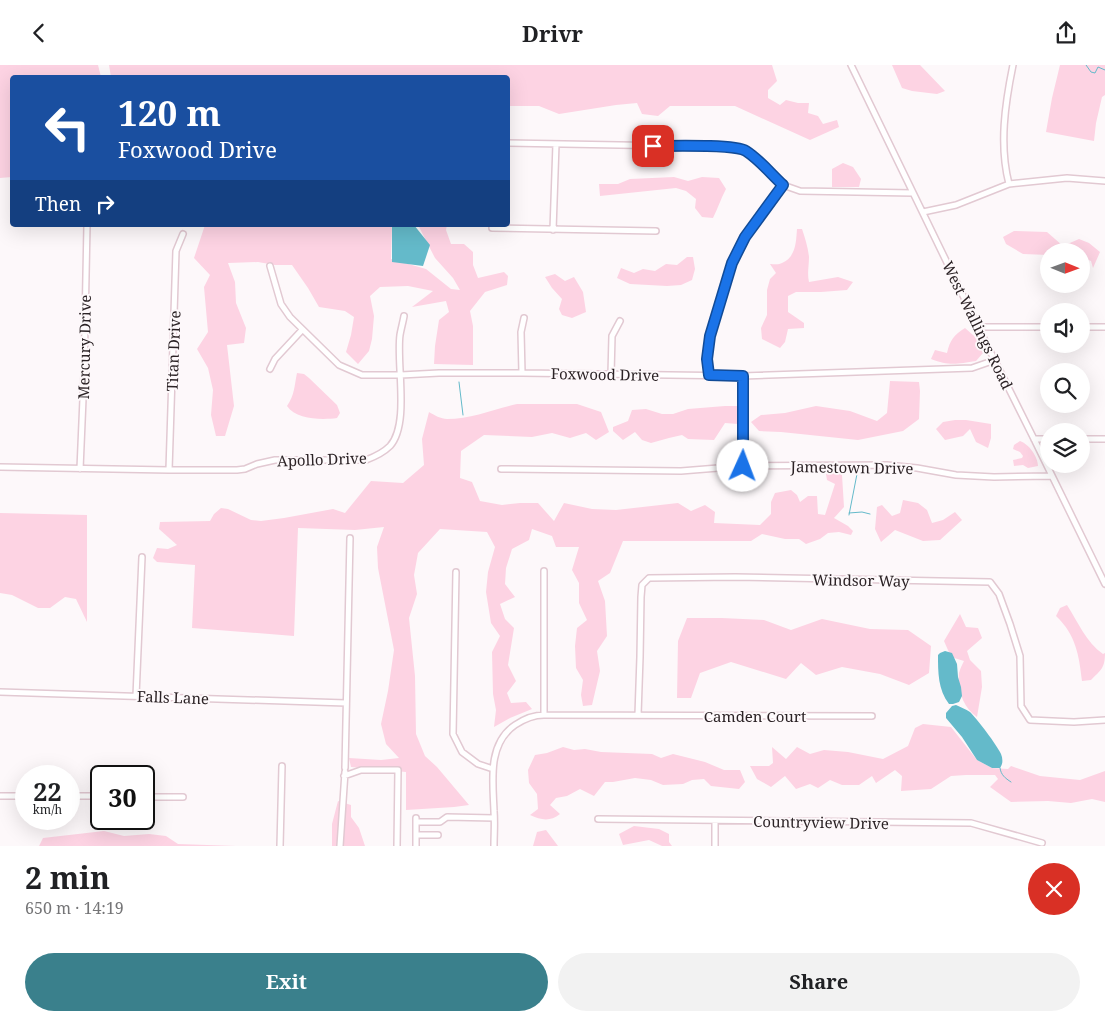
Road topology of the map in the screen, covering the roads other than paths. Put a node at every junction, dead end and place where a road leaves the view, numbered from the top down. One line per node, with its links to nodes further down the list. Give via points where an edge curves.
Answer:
1 (851, 65): 8 (street, West Wallings Road)
2 (1013, 65): 6 (street, via 1006,95 1003,135)
3 (510, 143): 4 (street)
4 (556, 144): 7 (street, via 744,149); 12 (street)
5 (1105, 181): 6 (street, via 1067,178)
6 (1009, 184): 9 (street, via 956,205)
7 (783, 185): 8 (street, via 800,191); 29 (street, via 745,237 732,263 710,336)
8 (913, 193): 9 (street, West Wallings Road)
9 (923, 212): 19 (street, West Wallings Road)
10 (87, 227): 37 (street, Mercury Drive)
11 (492, 228): 12 (street)
12 (553, 230): 13 (street)
13 (656, 231)
14 (183, 234): 39 (street, Titan Drive, via 176,251)
15 (270, 267): 23 (street, Foxwood Drive, via 281,305)
16 (404, 316): 28 (street, Apollo Drive, via 400,335)
17 (524, 318): 26 (street)
18 (620, 321): 27 (street, via 612,336)
19 (978, 327): 20 (street); 24 (street, West Wallings Road)
20 (1040, 327)
21 (1090, 327): 22 (street)
22 (1105, 327)
23 (302, 330): 25 (street); 28 (street, Foxwood Drive, via 339,365 352,372)
24 (995, 360): 30 (street, Foxwood Drive, via 972,368); 31 (street, West Wallings Road)
25 (270, 369)
26 (522, 373): 27 (street, Foxwood Drive); 28 (street, Foxwood Drive)
27 (611, 374): 29 (street, Foxwood Drive)
28 (401, 375): 39 (street, Apollo Drive, via 400,427 390,445 376,456 366,460 275,460 237,470)
29 (709, 375): 30 (street, Foxwood Drive)
30 (743, 376): 35 (street)
31 (1034, 439): 32 (street); 40 (street, West Wallings Road)
32 (1040, 439)
33 (1090, 439): 34 (street)
34 (1105, 439)
35 (743, 466): 38 (street, Jamestown Drive, via 681,471); 40 (street, Jamestown Drive, via 887,465 963,476)
36 (0, 467): 37 (street, Apollo Drive)
37 (80, 469): 39 (street, Apollo Drive)
38 (501, 469)
39 (169, 470)
40 (1052, 476): 45 (street, West Wallings Road)
41 (350, 538): 48 (street)
42 (142, 557): 47 (street)
43 (544, 571): 49 (street)
44 (456, 572): 54 (street, via 453,734 462,752 478,764)
45 (1105, 584)
46 (0, 692): 47 (street, Falls Lane)
47 (136, 696): 48 (street, Falls Lane)
48 (346, 703): 55 (street)
49 (544, 715): 50 (street, Camden Court); 54 (street, Camden Court, via 527,718 509,729 497,747)
50 (638, 715): 51 (street, Camden Court); 52 (street, Windsor Way, via 642,585 649,578 735,577 990,582 999,593 1020,656 1021,706 1030,720)
51 (872, 716)
52 (1105, 720)
53 (282, 766): 66 (street)
54 (493, 769): 60 (street, Camden Court)
55 (344, 772): 67 (street); 68 (street, via 398,770)
56 (0, 796): 57 (street)
57 (15, 796)
58 (155, 797): 59 (street)
59 (183, 797)
60 (494, 818): 63 (street, via 447,817 440,822 416,820); 70 (street, Camden Court)
61 (598, 819): 62 (street, Countryview Drive)
62 (715, 821): 65 (street, Countryview Drive, via 971,823); 71 (street)
63 (416, 835): 64 (street); 69 (street)
64 (438, 835)
65 (1042, 843)
66 (280, 846)
67 (340, 846)
68 (397, 846)
69 (416, 846)
70 (494, 846)
71 (714, 846)

